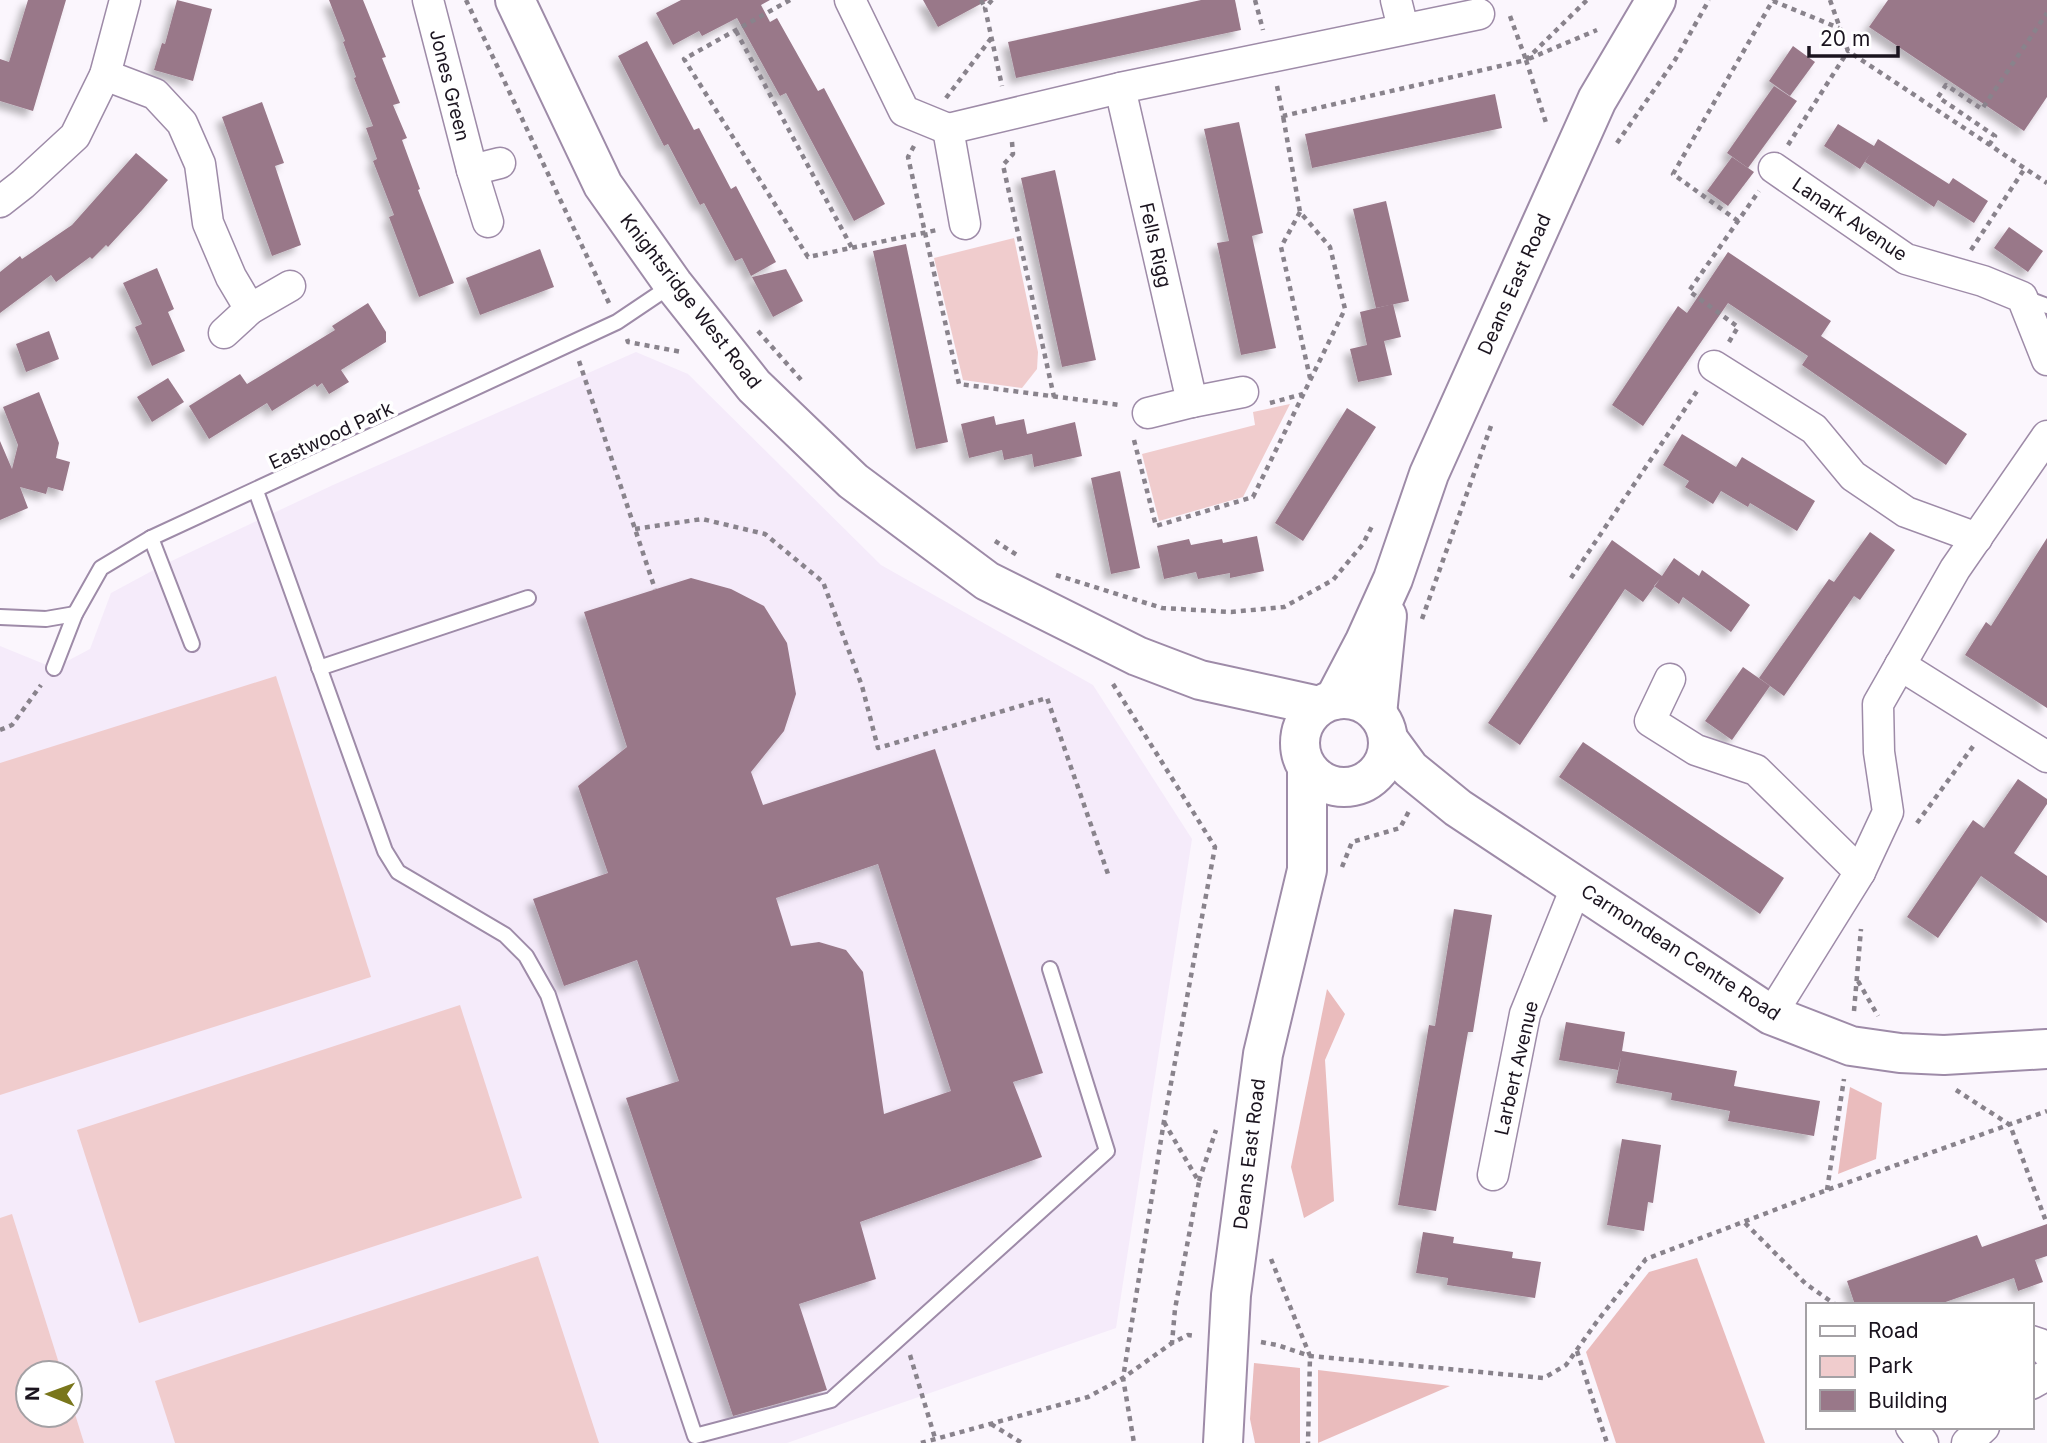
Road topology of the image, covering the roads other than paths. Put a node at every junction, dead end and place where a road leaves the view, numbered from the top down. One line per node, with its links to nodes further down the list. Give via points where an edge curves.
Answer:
1 (125, 0): 8 (street)
2 (428, 0): 13 (street, Jones Green)
3 (515, 0): 17 (street, Knightsridge West Road, via 603,184)
4 (850, 0): 10 (street, via 904,110)
5 (1657, 0): 31 (street, Deans East Road, via 1597,100 1429,474)
6 (1479, 13): 7 (street)
7 (1399, 14): 9 (street, via 1270,56)
8 (105, 75): 14 (street, via 75,136); 20 (street, via 155,93 182,122 200,164 208,223)
9 (1120, 88): 10 (street, via 1008,115); 25 (street, Fells Rigg)
10 (938, 126): 16 (street)
11 (500, 163): 13 (street)
12 (1774, 168): 19 (street, Lanark Avenue, via 1906,259)
13 (471, 170): 15 (street, Jones Green)
14 (0, 202)
15 (488, 222)
16 (965, 224)
17 (673, 284): 28 (lane, Eastwood Park, via 618,322); 40 (street, Knightsridge West Road, via 754,386 853,481 987,581 1137,656)
18 (290, 286): 20 (street)
19 (2034, 301): 22 (street, Lanark Avenue)
20 (250, 309): 21 (street)
21 (224, 333)
22 (2047, 360)
23 (1714, 366): 30 (street, via 1814,429 1853,476 1906,512)
24 (1243, 392): 25 (street)
25 (1192, 402): 26 (street)
26 (1135, 416)
27 (2047, 436): 30 (street)
28 (257, 491): 29 (lane, Eastwood Park); 38 (lane)
29 (151, 538): 33 (lane, Eastwood Park, via 100,568); 35 (lane)
30 (1977, 538): 36 (street)
31 (1392, 579): 41 (street, Deans East Road, via 1365,641); 42 (street, Deans East Road, via 1383,647)
32 (528, 598): 38 (lane)
33 (75, 614): 34 (lane, via 46,619); 37 (lane, Eastwood Park)
34 (0, 617)
35 (192, 644)
36 (1900, 665): 44 (street); 48 (street, via 1878,704 1888,812)
37 (54, 668)
38 (319, 668): 50 (lane, via 385,850 398,872 505,935 526,956 548,995 695,1436 831,1400 1107,1151)
39 (1670, 679): 48 (street, via 1650,720 1696,750 1756,770)
40 (1200, 680): 41 (street, Knightsridge West Road); 43 (street, Knightsridge West Road)
41 (1327, 703): 42 (street, via 1350,700 1365,705); 43 (street, via 1309,716 1302,729)
42 (1382, 727): 45 (street, via 1388,751 1383,763); 46 (street, Carmondean Centre Road, via 1410,769)
43 (1303, 755): 45 (street, via 1319,780 1334,787); 47 (street, Deans East Road)
44 (2047, 757)
45 (1359, 784): 46 (street, Carmondean Centre Road, via 1419,794); 47 (street, Deans East Road)
46 (1458, 808): 49 (street, Carmondean Centre Road)
47 (1324, 871): 57 (street, Deans East Road, via 1263,1054 1231,1295)
48 (1860, 872): 51 (street)
49 (1577, 885): 51 (street, Carmondean Centre Road); 53 (street, Larbert Avenue, via 1525,1014)
50 (1050, 969)
51 (1771, 1015): 52 (street, Carmondean Centre Road, via 1851,1046 1900,1053)
52 (2047, 1049)
53 (1493, 1175)
54 (2033, 1342): 55 (street)
55 (2047, 1352)
56 (1982, 1429): 58 (street)
57 (1223, 1443)
58 (1967, 1443)

